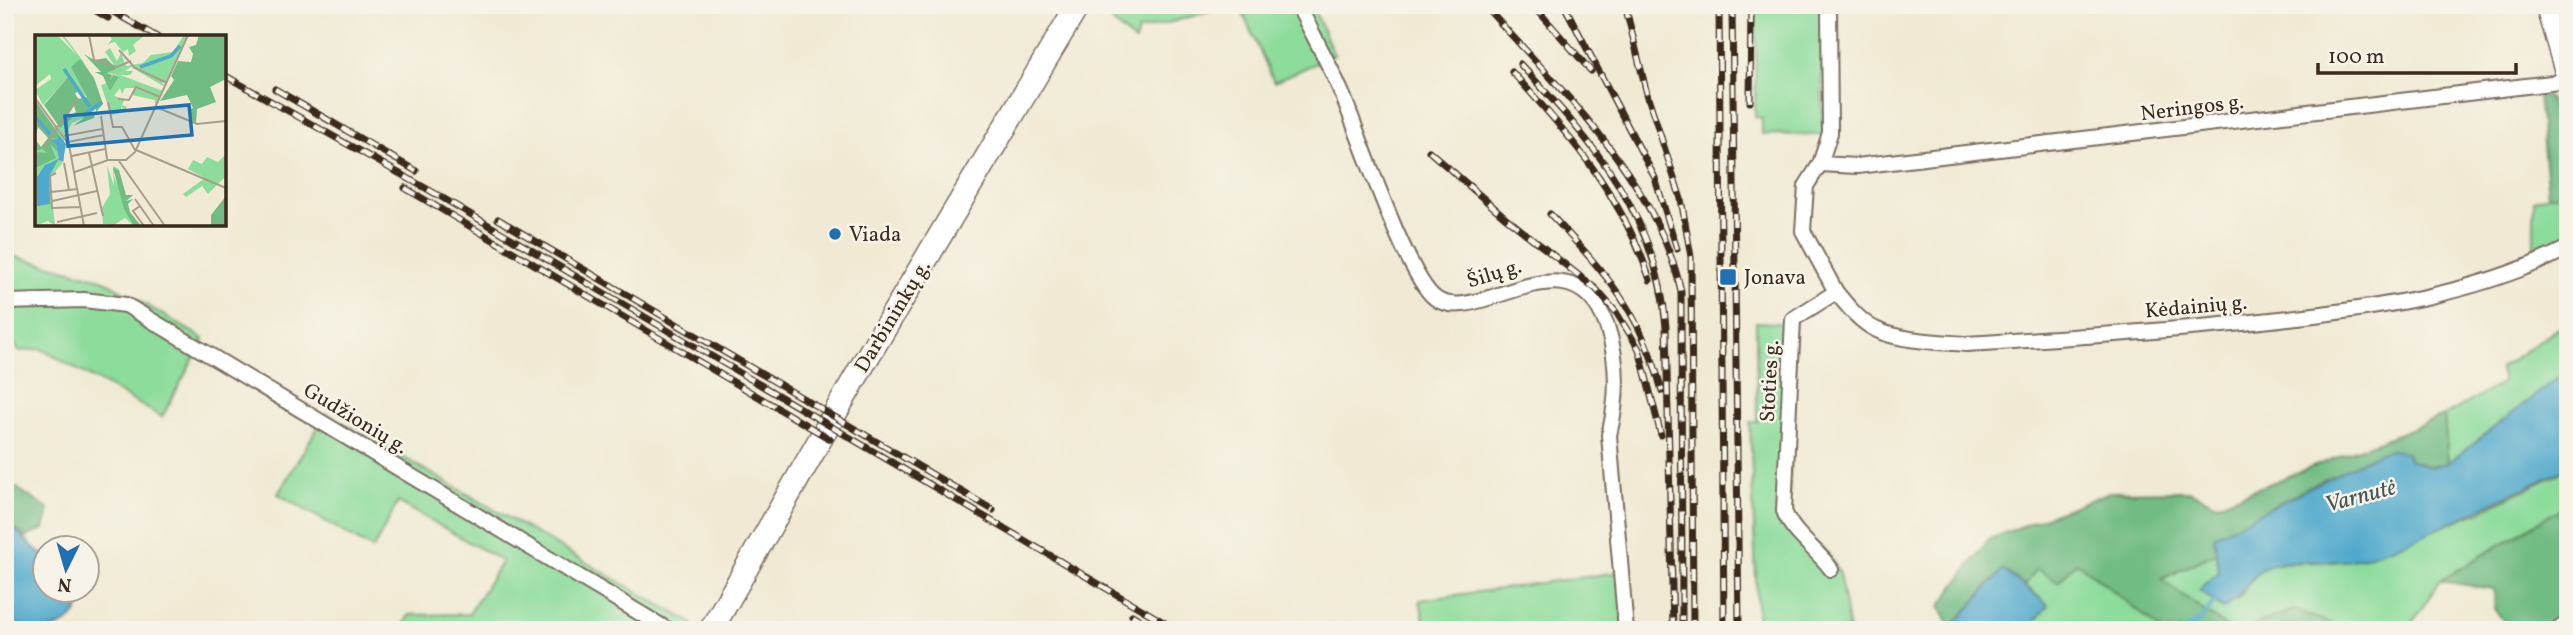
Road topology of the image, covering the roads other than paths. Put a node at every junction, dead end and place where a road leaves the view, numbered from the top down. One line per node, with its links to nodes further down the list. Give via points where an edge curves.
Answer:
1 (1077, 5): 14 (main road, Darbininkų g.)
2 (1298, 5): 15 (street, Šilų g., via 1341,92 1415,272 1435,299 1459,305 1539,282 1564,283 1585,294 1604,318 1615,350 1616,409 1609,435)
3 (1829, 5): 7 (street, via 1830,133)
4 (2547, 5): 5 (main road)
5 (2568, 76)
6 (2568, 81): 7 (street, Neringos g., via 1857,166)
7 (1820, 164): 9 (street, via 1806,186 1803,231)
8 (2568, 248): 9 (street, Kėdainių g., via 2501,277 2377,307 2232,325 1994,342 1927,341 1876,331)
9 (1836, 292): 11 (street, Stoties g., via 1793,319 1784,511 1797,534 1817,549)
10 (5, 302): 13 (street, Gudžionių g., via 84,300 126,305)
11 (1831, 569)
12 (2568, 622): 16 (street)
13 (668, 630)
14 (711, 630)
15 (1626, 630)
16 (2558, 630)

